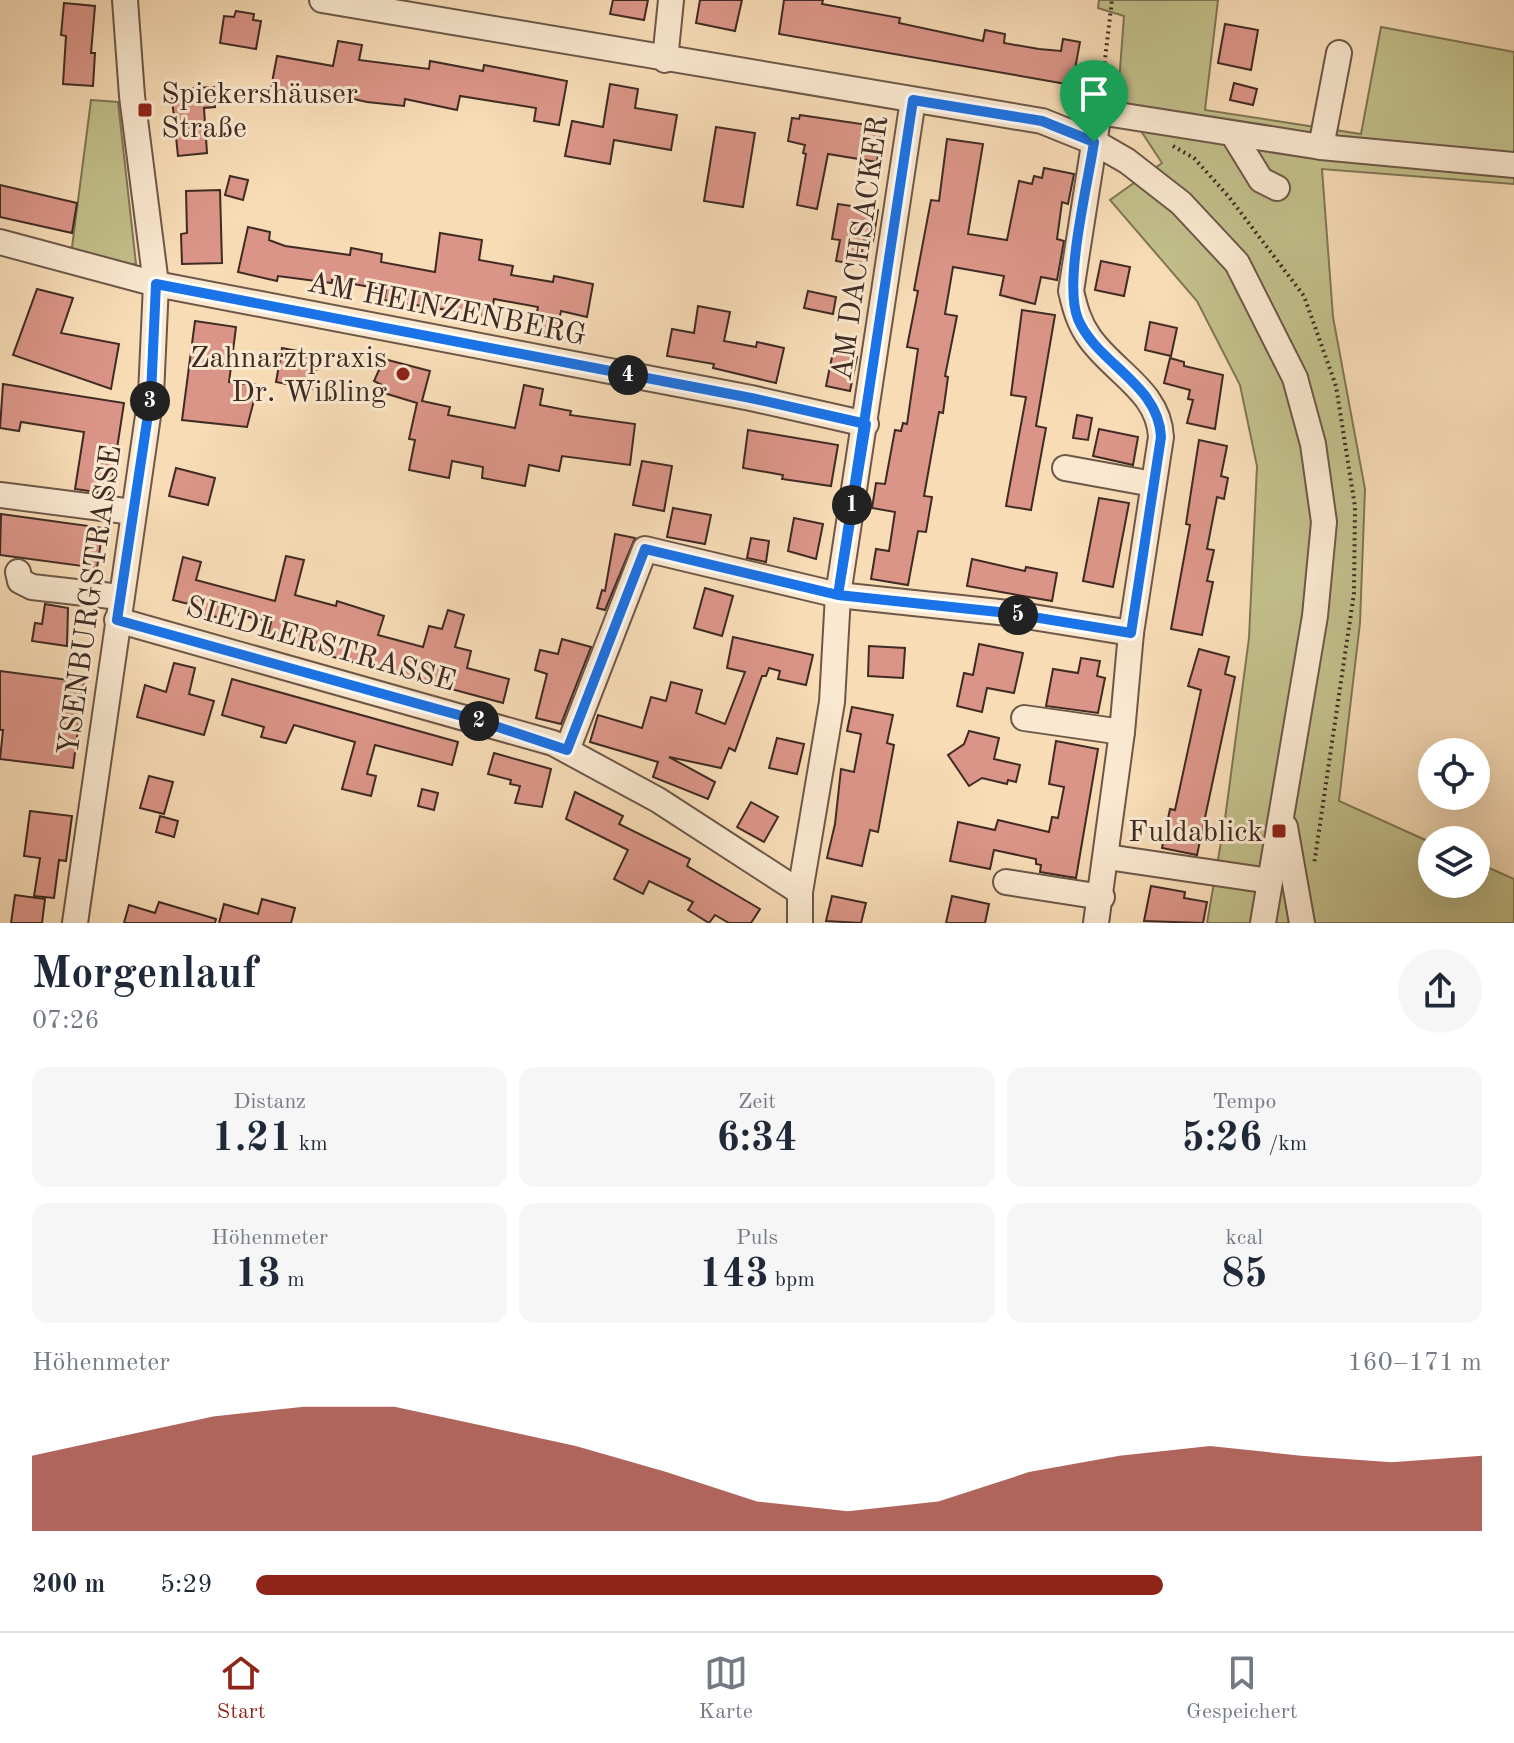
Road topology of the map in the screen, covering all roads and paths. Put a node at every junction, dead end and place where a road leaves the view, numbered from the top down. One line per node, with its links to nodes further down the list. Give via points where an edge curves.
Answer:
1 (125, 0): 15 (street, YSENBURGSTRASSE)
2 (322, 0): 6 (street)
3 (671, 0): 6 (street)
4 (1112, 0): 8 (path)
5 (1339, 53): 11 (street)
6 (665, 60): 7 (street)
7 (913, 100): 10 (street, via 1042,121); 16 (street, AM DACHSACKER)
8 (1099, 112): 9 (street); 10 (street)
9 (1234, 136): 11 (street); 13 (street, via 1261,180)
10 (1094, 142): 18 (street, via 1071,291 1077,318 1090,339 1160,417); 28 (street, via 1181,203 1237,263 1295,378 1313,444 1324,522 1315,616)
11 (1321, 147): 12 (street)
12 (1514, 165)
13 (1277, 188)
14 (0, 242): 15 (street, AM HEINZENBERG)
15 (156, 284): 16 (street, AM HEINZENBERG); 20 (street, YSENBURGSTRASSE, via 151,395)
16 (866, 424): 22 (street, AM DACHSACKER)
17 (1065, 468): 18 (street)
18 (1153, 484): 24 (street)
19 (0, 495): 20 (street)
20 (133, 512): 23 (street, YSENBURGSTRASSE)
21 (18, 572): 23 (street, SIEDLERSTRASSE, via 20,581 32,587)
22 (838, 595): 24 (street, via 1008,613); 27 (street, via 645,549); 32 (street, AM DACHSACKER, via 832,702)
23 (119, 608): 27 (street, SIEDLERSTRASSE); 34 (street, YSENBURGSTRASSE)
24 (1131, 633): 26 (street)
25 (1024, 718): 26 (street)
26 (1122, 732): 29 (street)
27 (567, 750): 32 (street, SIEDLERSTRASSE, via 658,800)
28 (1282, 809): 30 (street); 38 (street)
29 (1107, 857): 30 (street); 33 (street)
30 (1270, 881): 37 (street)
31 (1006, 882): 33 (street)
32 (800, 892): 35 (street, AM DACHSACKER)
33 (1102, 897): 36 (street)
34 (75, 923)
35 (800, 923)
36 (1096, 923)
37 (1263, 923)
38 (1302, 923)

